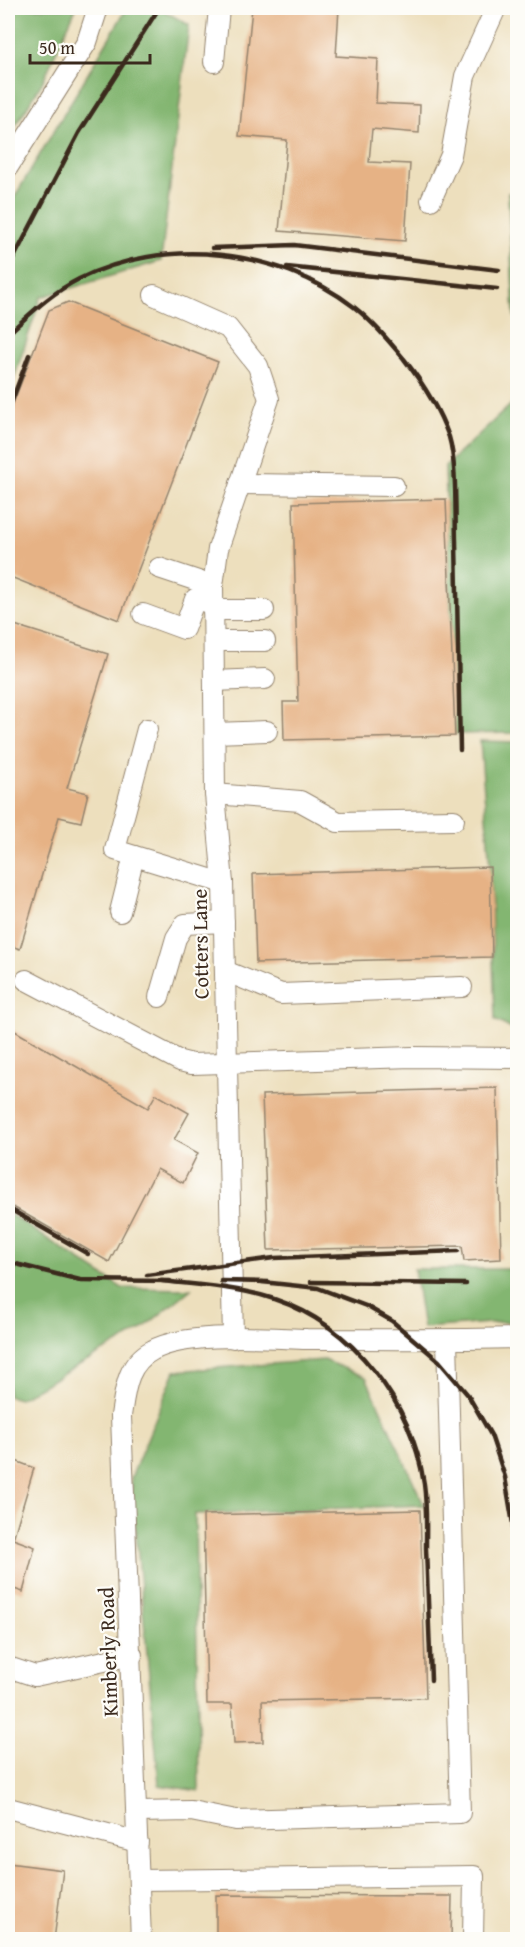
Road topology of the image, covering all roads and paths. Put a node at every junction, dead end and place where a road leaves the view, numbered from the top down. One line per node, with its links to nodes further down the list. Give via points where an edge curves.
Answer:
1 (98, 8): 5 (street, via 87,42)
2 (219, 8): 4 (street)
3 (496, 8): 6 (street, via 465,76 451,155)
4 (214, 62)
5 (8, 167)
6 (431, 200)
7 (154, 295): 8 (street, Cotters Lane, via 228,328 258,366 269,399)
8 (240, 484): 9 (street); 11 (street, Cotters Lane, via 218,549)
9 (394, 486)
10 (159, 568): 11 (street)
11 (213, 600): 12 (street); 13 (street, via 195,599 184,629); 14 (street, Cotters Lane)
12 (264, 610)
13 (143, 614)
14 (214, 641): 15 (street); 17 (street, Cotters Lane)
15 (265, 641)
16 (265, 680): 17 (street)
17 (214, 681): 20 (street, Cotters Lane)
18 (147, 729): 23 (street, via 115,850)
19 (267, 731): 20 (street)
20 (215, 733): 21 (street, Cotters Lane)
21 (215, 794): 22 (street, via 300,801 338,822); 24 (street, Cotters Lane)
22 (454, 820)
23 (134, 856): 24 (street); 25 (street)
24 (223, 882): 26 (street, Cotters Lane)
25 (120, 912)
26 (224, 922): 27 (street, Cotters Lane); 30 (street, via 185,924 176,938)
27 (225, 971): 29 (street, via 281,993); 32 (street, Cotters Lane)
28 (26, 980): 32 (street, via 180,1061)
29 (462, 987)
30 (159, 997)
31 (518, 1058): 32 (street)
32 (227, 1062): 33 (street, Cotters Lane)
33 (233, 1338): 35 (street); 36 (street, Kimberly Road, via 176,1342 153,1350 134,1364 125,1386 121,1416)
34 (518, 1338): 35 (street)
35 (447, 1340): 39 (street, via 460,1813 236,1820 190,1811)
36 (132, 1655): 37 (street, via 35,1676); 39 (street, Kimberly Road)
37 (8, 1667)
38 (8, 1808): 40 (street)
39 (138, 1812): 40 (street, Kimberly Road)
40 (138, 1842): 41 (street, Kimberly Road)
41 (139, 1880): 42 (street, Kimberly Road); 43 (street, via 474,1876)
42 (141, 1940)
43 (473, 1940)

